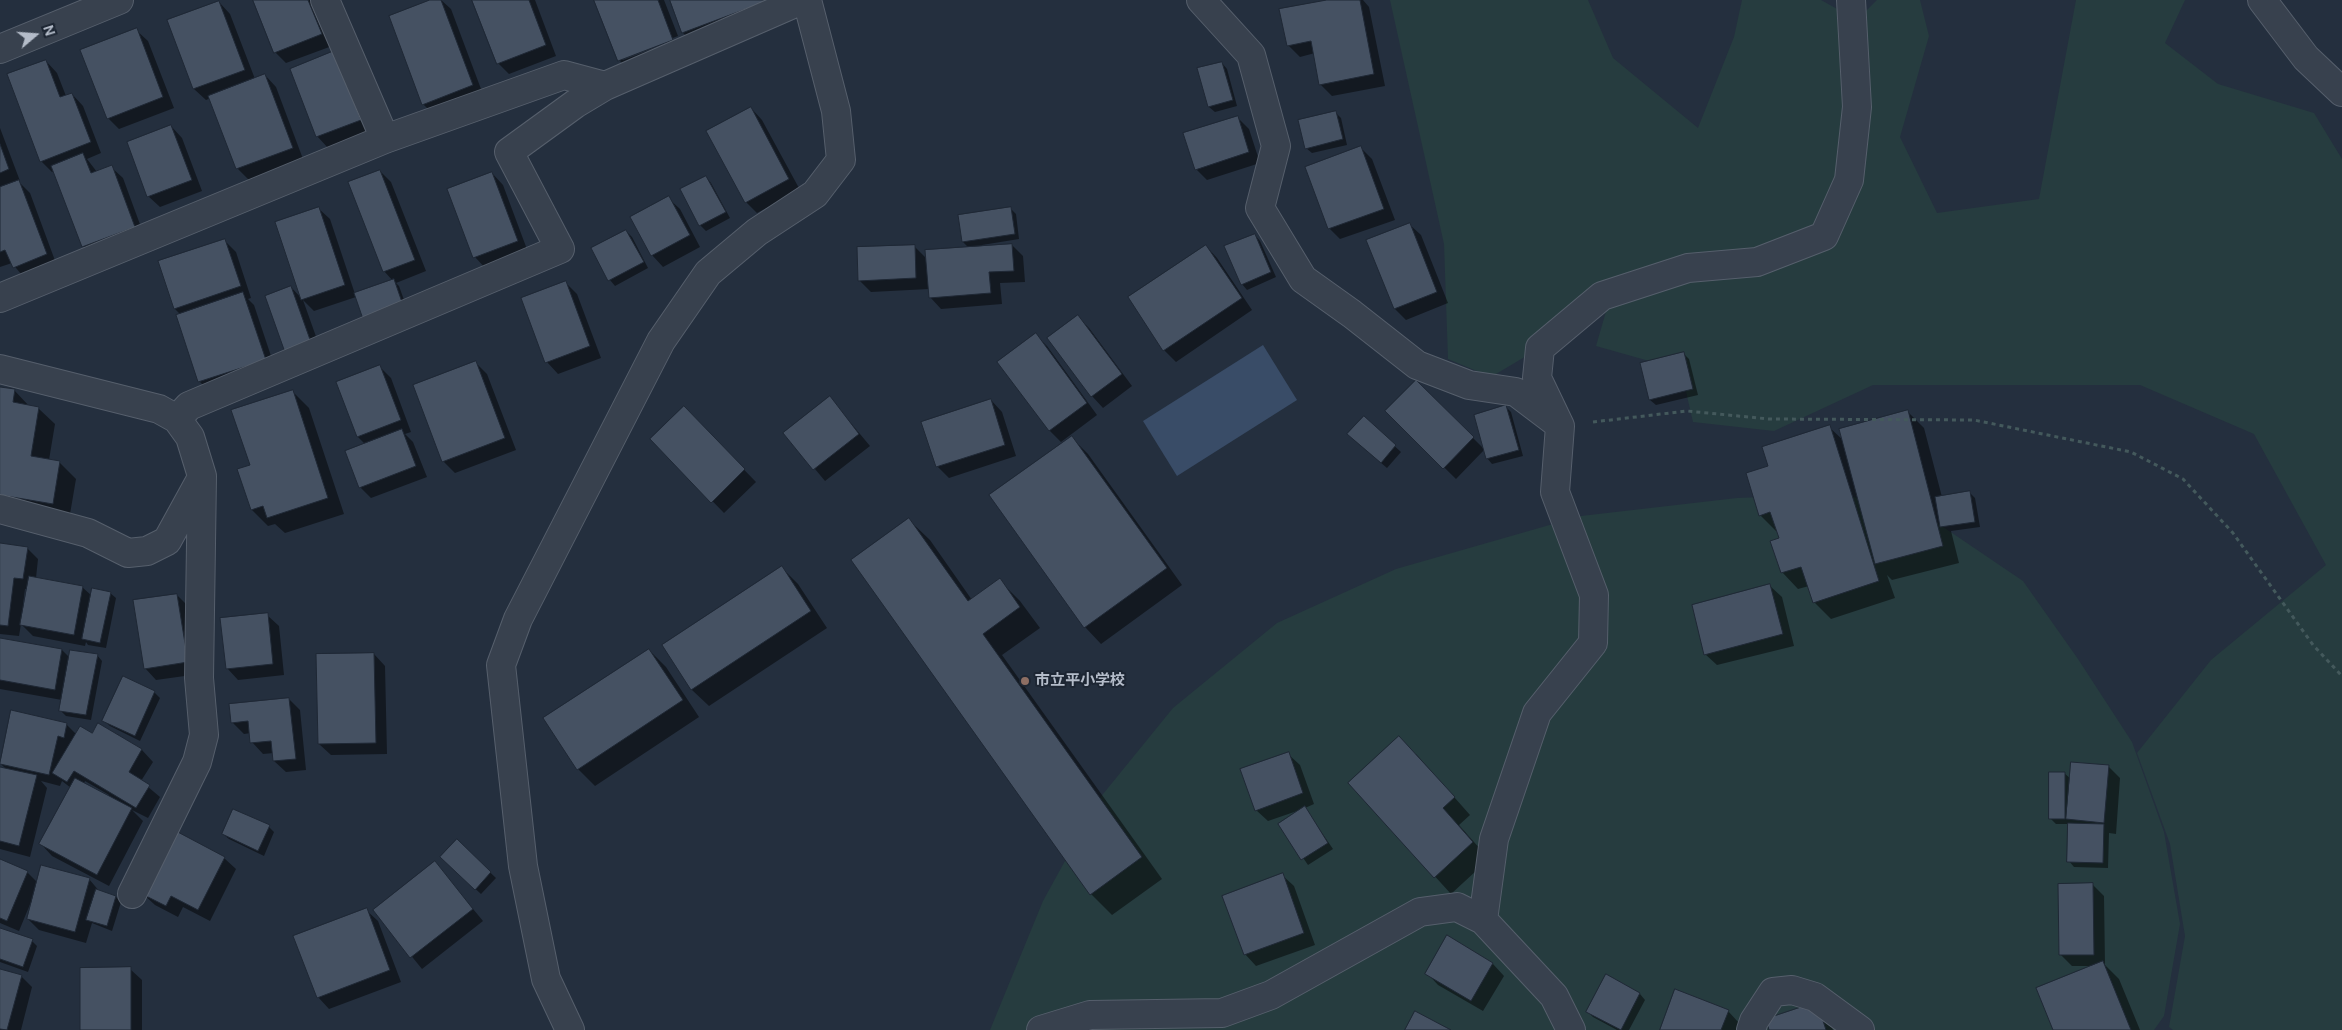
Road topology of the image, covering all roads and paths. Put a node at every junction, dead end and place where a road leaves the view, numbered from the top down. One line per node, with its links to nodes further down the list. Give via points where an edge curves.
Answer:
1 (119, 0): 8 (street)
2 (325, 0): 11 (street)
3 (802, 0): 9 (street)
4 (807, 0): 21 (street, via 836,111 841,160 815,194 756,232 708,273 661,341 518,619 501,664 523,866 546,979)
5 (1201, 0): 15 (street, via 1252,55 1276,146 1260,208 1302,279 1417,365 1469,385 1516,392)
6 (1851, 0): 15 (street, via 1857,106 1849,180 1824,236 1757,262 1688,268 1602,296 1540,348 1537,378)
7 (2262, 0): 10 (street, via 2306,58)
8 (0, 49)
9 (605, 86): 11 (street, via 564,75); 14 (street, via 509,152 560,249 189,406)
10 (2342, 92)
11 (385, 139): 12 (street)
12 (0, 298)
13 (0, 369): 14 (street, via 159,409)
14 (178, 419): 16 (street, via 190,437)
15 (1560, 426): 18 (path, via 1687,411 1769,419 1974,420 2130,452 2183,479 2233,533 2312,646); 20 (street, via 1556,492 1594,595 1593,643 1537,713 1494,839)
16 (202, 476): 17 (street, via 167,541 147,551 128,553 88,534); 19 (street, via 199,678 204,734 197,762)
17 (0, 509)
18 (2342, 676)
19 (132, 894)
20 (1483, 920): 22 (street, via 1458,907 1420,912 1271,995 1222,1013 1090,1015); 23 (street, via 1554,996)
21 (570, 1030)
22 (1042, 1030)
23 (1571, 1030)
24 (1751, 1030): 25 (street, via 1773,992 1792,990 1815,997)
25 (1860, 1030)

